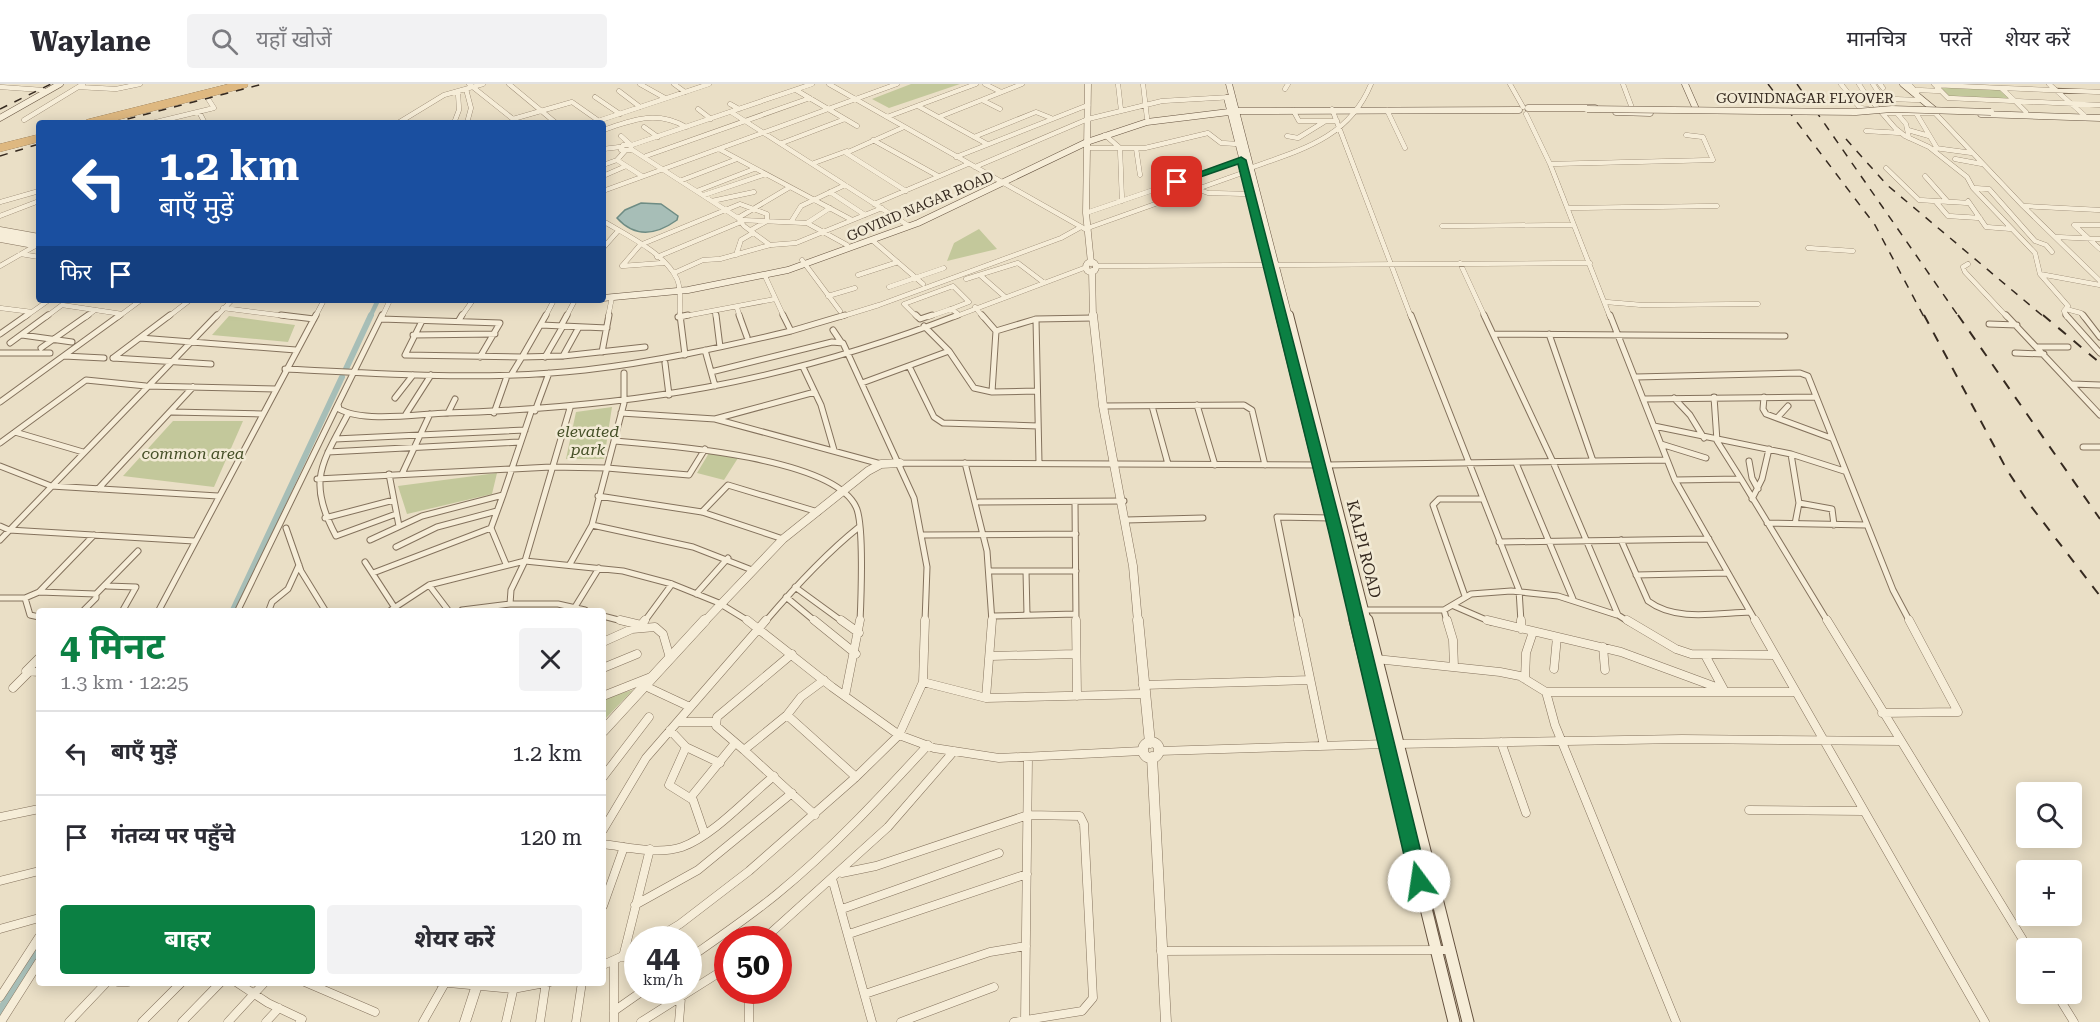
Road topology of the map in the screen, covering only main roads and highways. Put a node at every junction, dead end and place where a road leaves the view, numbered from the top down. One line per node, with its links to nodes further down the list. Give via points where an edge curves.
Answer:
1 (55, 84): 9 (main road); 11 (main road); 16 (main road)
2 (244, 84): 10 (highway)
3 (253, 84): 10 (highway)
4 (1224, 84): 12 (main road, KALPI ROAD)
5 (1229, 84): 12 (main road, KALPI ROAD)
6 (1685, 84): 13 (main road, GOVINDNAGAR FLYOVER)
7 (1903, 84): 8 (main road, GOVINDNAGAR FLYOVER)
8 (1911, 88): 15 (main road, GOVINDNAGAR FLYOVER)
9 (41, 90): 11 (main road); 16 (main road)
10 (206, 95): 20 (highway); 21 (highway)
11 (22, 102): 16 (main road)
12 (1232, 105): 14 (main road, via 1293,110); 23 (main road, GOVIND NAGAR ROAD, via 1166,118); 23 (main road, GOVIND NAGAR ROAD, via 1147,118); 25 (main road, KALPI ROAD); 25 (main road, KALPI ROAD, via 1241,160)
13 (1696, 109): 14 (main road); 14 (main road, via 1698,113)
14 (1527, 110): 17 (main road, GOVINDNAGAR FLYOVER, bridge, via 1892,109)
15 (1933, 110): 17 (main road); 18 (main road)
16 (0, 114)
17 (2058, 115): 18 (main road, GOVINDNAGAR FLYOVER)
18 (2081, 116): 19 (main road)
19 (2100, 117)
20 (102, 120)
21 (110, 120)
22 (36, 138): 24 (highway)
23 (1087, 143): 26 (main road, GOVIND NAGAR ROAD)
24 (0, 146)
25 (1248, 170): 30 (main road, KALPI ROAD); 30 (main road, KALPI ROAD)
26 (907, 225): 29 (main road, GOVIND NAGAR ROAD); 29 (main road, GOVIND NAGAR ROAD)
27 (2, 236): 28 (main road)
28 (36, 243)
29 (804, 262): 31 (main road, GOVIND NAGAR ROAD); 31 (main road, GOVIND NAGAR ROAD, via 765,276)
30 (1271, 266): 34 (main road, KALPI ROAD)
31 (678, 288): 32 (main road, GOVIND NAGAR ROAD); 33 (main road, GOVIND NAGAR ROAD)
32 (606, 293)
33 (606, 298)
34 (1322, 465): 35 (main road, KALPI ROAD); 36 (main road, KALPI ROAD, via 1400,744)
35 (1454, 1022)
36 (1468, 1022)

